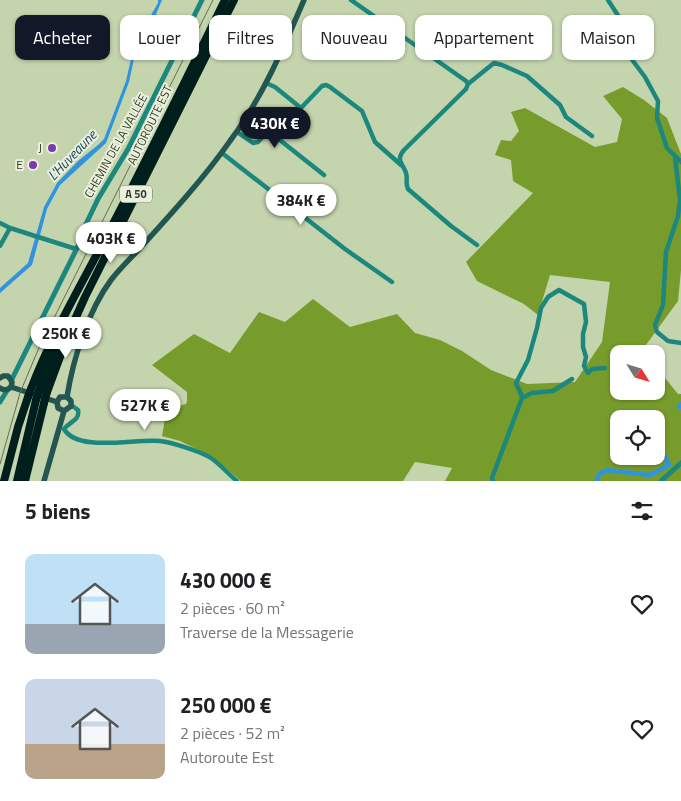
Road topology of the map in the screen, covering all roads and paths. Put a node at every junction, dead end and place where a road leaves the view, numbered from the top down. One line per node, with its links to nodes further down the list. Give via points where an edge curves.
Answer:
1 (202, 0): 20 (street, CHEMIN DE LA VALLÉE)
2 (225, 0): 29 (highway, AUTOROUTE EST / A 50, via 60,324)
3 (234, 0): 29 (highway, AUTOROUTE EST / A 50, via 82,303 57,361)
4 (304, 0): 7 (main road)
5 (351, 0): 8 (street)
6 (608, 0): 12 (street, via 619,17 628,53 658,101 657,118 667,148)
7 (266, 83): 9 (main road); 14 (street, via 301,108 322,86 330,86 362,111 376,142)
8 (468, 84): 10 (street, via 494,63 502,65 527,76 560,105 566,117); 14 (street, via 404,150 400,157)
9 (237, 132): 11 (main road); 15 (street, via 253,143 266,132 271,133)
10 (592, 136)
11 (222, 153): 21 (street); 30 (main road, via 111,280 87,326)
12 (675, 157): 13 (street); 22 (street, via 680,200 666,252 663,305 655,325 657,332 668,341)
13 (681, 162)
14 (401, 165): 18 (street, via 406,172 406,187)
15 (324, 175)
16 (0, 222): 17 (street)
17 (10, 228): 19 (street); 20 (street)
18 (477, 245)
19 (0, 246)
20 (76, 249): 25 (street, CHEMIN DE LA VALLÉE)
21 (392, 282)
22 (681, 343)
23 (605, 368): 31 (street, via 588,374 584,366 584,304 559,290 548,297 541,308 528,360 516,383)
24 (0, 378): 25 (main road)
25 (10, 378): 27 (main road)
26 (572, 379): 31 (street, via 553,391 532,393)
27 (10, 388): 28 (main road); 33 (main road); 34 (street)
28 (0, 390): 34 (street)
29 (39, 391): 32 (highway, AUTOROUTE EST / A 50, bridge); 32 (highway, AUTOROUTE EST, bridge)
30 (67, 397): 33 (main road, via 60,397); 35 (main road)
31 (522, 398): 38 (street)
32 (36, 400): 39 (highway, AUTOROUTE EST, via 18,427); 40 (highway, A 50); 41 (highway, AUTOROUTE EST / A 50)
33 (57, 402): 36 (main road, via 58,408)
34 (0, 403)
35 (71, 405): 36 (main road); 43 (street, via 79,415 64,429 74,438 92,443 161,441 211,458)
36 (64, 411): 42 (main road)
37 (681, 463): 44 (street)
38 (493, 480)
39 (4, 481)
40 (17, 481)
41 (25, 481)
42 (44, 481)
43 (237, 481)
44 (661, 481)

